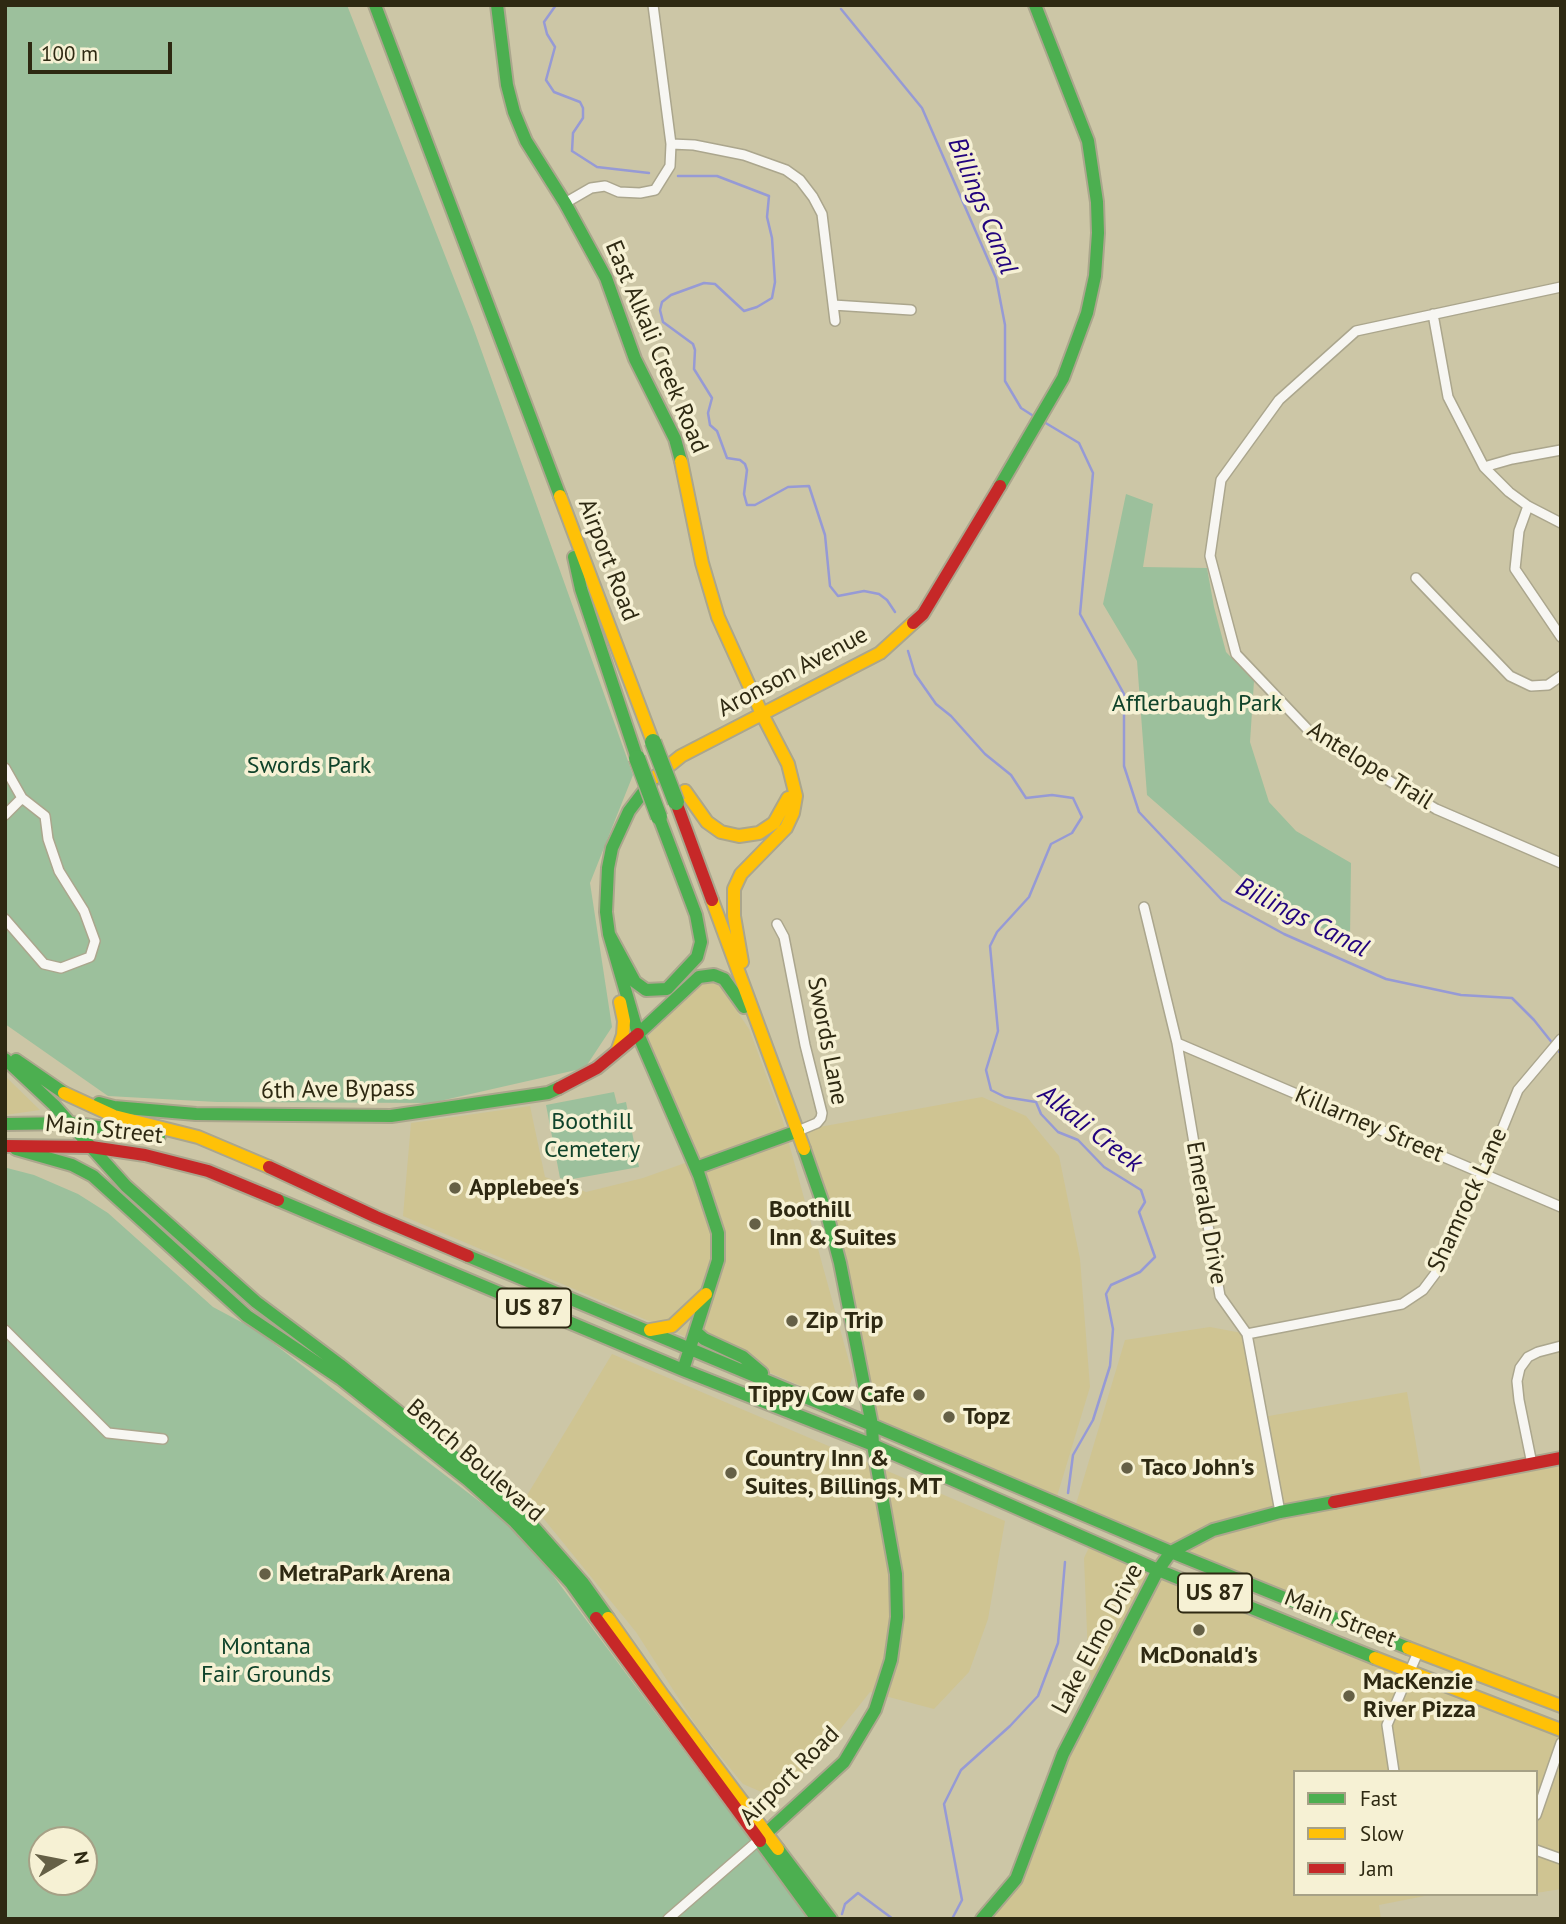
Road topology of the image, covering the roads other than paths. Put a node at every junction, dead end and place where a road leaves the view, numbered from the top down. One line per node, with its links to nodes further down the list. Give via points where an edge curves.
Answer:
1 (375, 5): 14 (main road, Airport Road)
2 (497, 5): 6 (main road, East Alkali Creek Road, via 514,112 526,141)
3 (653, 5): 5 (street)
4 (1035, 5): 20 (main road, Aronson Avenue, via 1088,141 1094,178 1095,276 1063,378 923,614 892,644 863,663)
5 (671, 144): 6 (street, via 670,166 655,190 591,188); 8 (street, via 744,155 800,180 822,214)
6 (565, 203): 20 (main road, East Alkali Creek Road, via 606,278 635,359 675,439 718,617)
7 (1561, 287): 10 (street, Antelope Trail)
8 (833, 305): 9 (street); 11 (street)
9 (911, 310)
10 (1433, 314): 13 (street, via 1448,397); 26 (street, Antelope Trail, via 1356,331 1279,400 1221,480 1210,556 1236,654 1312,735 1436,808)
11 (835, 321)
12 (1561, 450): 13 (street)
13 (1484, 467): 15 (street)
14 (562, 503): 23 (main road, Airport Road, bridge, via 653,742); 30 (main road, bridge, via 581,589 696,915 701,943 696,957 667,989 646,990 635,982)
15 (1528, 506): 16 (street); 18 (street, via 1519,531 1515,569)
16 (1561, 523)
17 (1416, 579): 19 (street, via 1510,676 1531,686 1548,685)
18 (1561, 637)
19 (1561, 676)
20 (762, 714): 22 (main road, East Alkali Creek Road); 30 (main road, Aronson Avenue, via 681,756 660,772 629,811 608,869)
21 (5, 768): 24 (street)
22 (791, 774): 23 (main road, via 788,800 780,815 766,830 750,835 730,835 714,827); 31 (main road, via 796,796 786,828 741,874 734,889)
23 (680, 796): 31 (main road, Airport Road)
24 (22, 798): 25 (street); 28 (street, via 45,816 59,871 84,911 95,941 90,957 61,968 44,964)
25 (5, 815)
26 (1561, 863)
27 (1144, 906): 35 (street, Emerald Drive)
28 (5, 919)
29 (777, 924): 42 (street, Swords Lane, via 784,937 822,1113 817,1123)
30 (610, 934): 32 (main road, Aronson Avenue); 36 (main road, via 624,1021)
31 (748, 999): 33 (main road, Airport Road)
32 (638, 1034): 33 (main road, 6th Ave Bypass, via 687,986 714,975 724,979); 36 (main road, 6th Ave Bypass); 46 (main road, Aronson Avenue)
33 (762, 1035): 42 (main road, Airport Road)
34 (1561, 1039): 47 (street, Shamrock Lane, via 1518,1090)
35 (1177, 1043): 47 (street, Killarney Street); 53 (street, Emerald Drive, via 1220,1296)
36 (618, 1049): 39 (main road, 6th Ave Bypass, via 597,1068 548,1093 391,1116 195,1114 114,1107)
37 (5, 1053): 39 (main road)
38 (5, 1059): 40 (main road)
39 (64, 1093): 45 (main road, via 114,1116 198,1137)
40 (71, 1123): 41 (main road, Main Street / US 87); 44 (main road); 45 (main road, US 87)
41 (5, 1125)
42 (798, 1131): 46 (main road, Swords Lane); 58 (main road, Airport Road, via 838,1257)
43 (5, 1146): 44 (main road, Main Street / US 87); 73 (main road, Bench Boulevard, via 72,1164 93,1176 247,1315 341,1378 492,1501 571,1583)
44 (91, 1147): 56 (main road, Main Street / US 87, via 196,1167); 73 (main road, via 110,1170 256,1302 489,1485 531,1524 583,1583)
45 (219, 1147): 51 (main road, US 87)
46 (696, 1168): 49 (main road, Aronson Avenue, via 718,1233 718,1260)
47 (1481, 1173): 48 (street, Killarney Street); 53 (street, Shamrock Lane, via 1435,1274 1413,1299)
48 (1561, 1207)
49 (706, 1294): 51 (main road, Aronson Avenue, via 672,1326); 52 (main road, Aronson Avenue)
50 (5, 1330): 59 (street, via 108,1433)
51 (647, 1331): 55 (main road, US 87)
52 (696, 1332): 55 (main road, Aronson Avenue); 57 (main road, via 743,1357)
53 (1247, 1334): 63 (street, Emerald Drive)
54 (1561, 1346): 62 (street, via 1528,1357 1520,1368 1519,1400)
55 (690, 1349): 56 (main road, Aronson Avenue); 57 (main road, US 87)
56 (683, 1370): 60 (main road, US 87)
57 (772, 1382): 58 (main road, US 87)
58 (872, 1425): 60 (main road, Airport Road); 64 (main road, Main Street / US 87)
59 (163, 1438)
60 (873, 1445): 65 (main road, Main Street / US 87); 73 (main road, Airport Road, via 896,1574 891,1660 875,1710 844,1762)
61 (1561, 1458): 62 (main road, Lake Elmo Drive)
62 (1532, 1464): 63 (main road, Lake Elmo Drive)
63 (1280, 1512): 64 (main road, Lake Elmo Drive, via 1213,1530)
64 (1171, 1552): 65 (main road, Lake Elmo Drive); 66 (main road, Main Street / US 87)
65 (1158, 1570): 67 (main road, Main Street / US 87); 80 (main road, Lake Elmo Drive, via 1063,1754 1016,1879)
66 (1418, 1652): 67 (street); 68 (main road, Main Street / US 87)
67 (1409, 1672): 69 (main road, Main Street / US 87); 71 (street, via 1387,1725)
68 (1561, 1706)
69 (1561, 1730)
70 (1561, 1743): 72 (street)
71 (1394, 1770)
72 (1538, 1809)
73 (763, 1836): 76 (main road); 77 (street, Airport Road)
74 (1538, 1851): 75 (street)
75 (1561, 1859)
76 (791, 1874): 78 (main road); 79 (main road)
77 (668, 1919)
78 (817, 1919)
79 (831, 1919)
80 (982, 1919)

